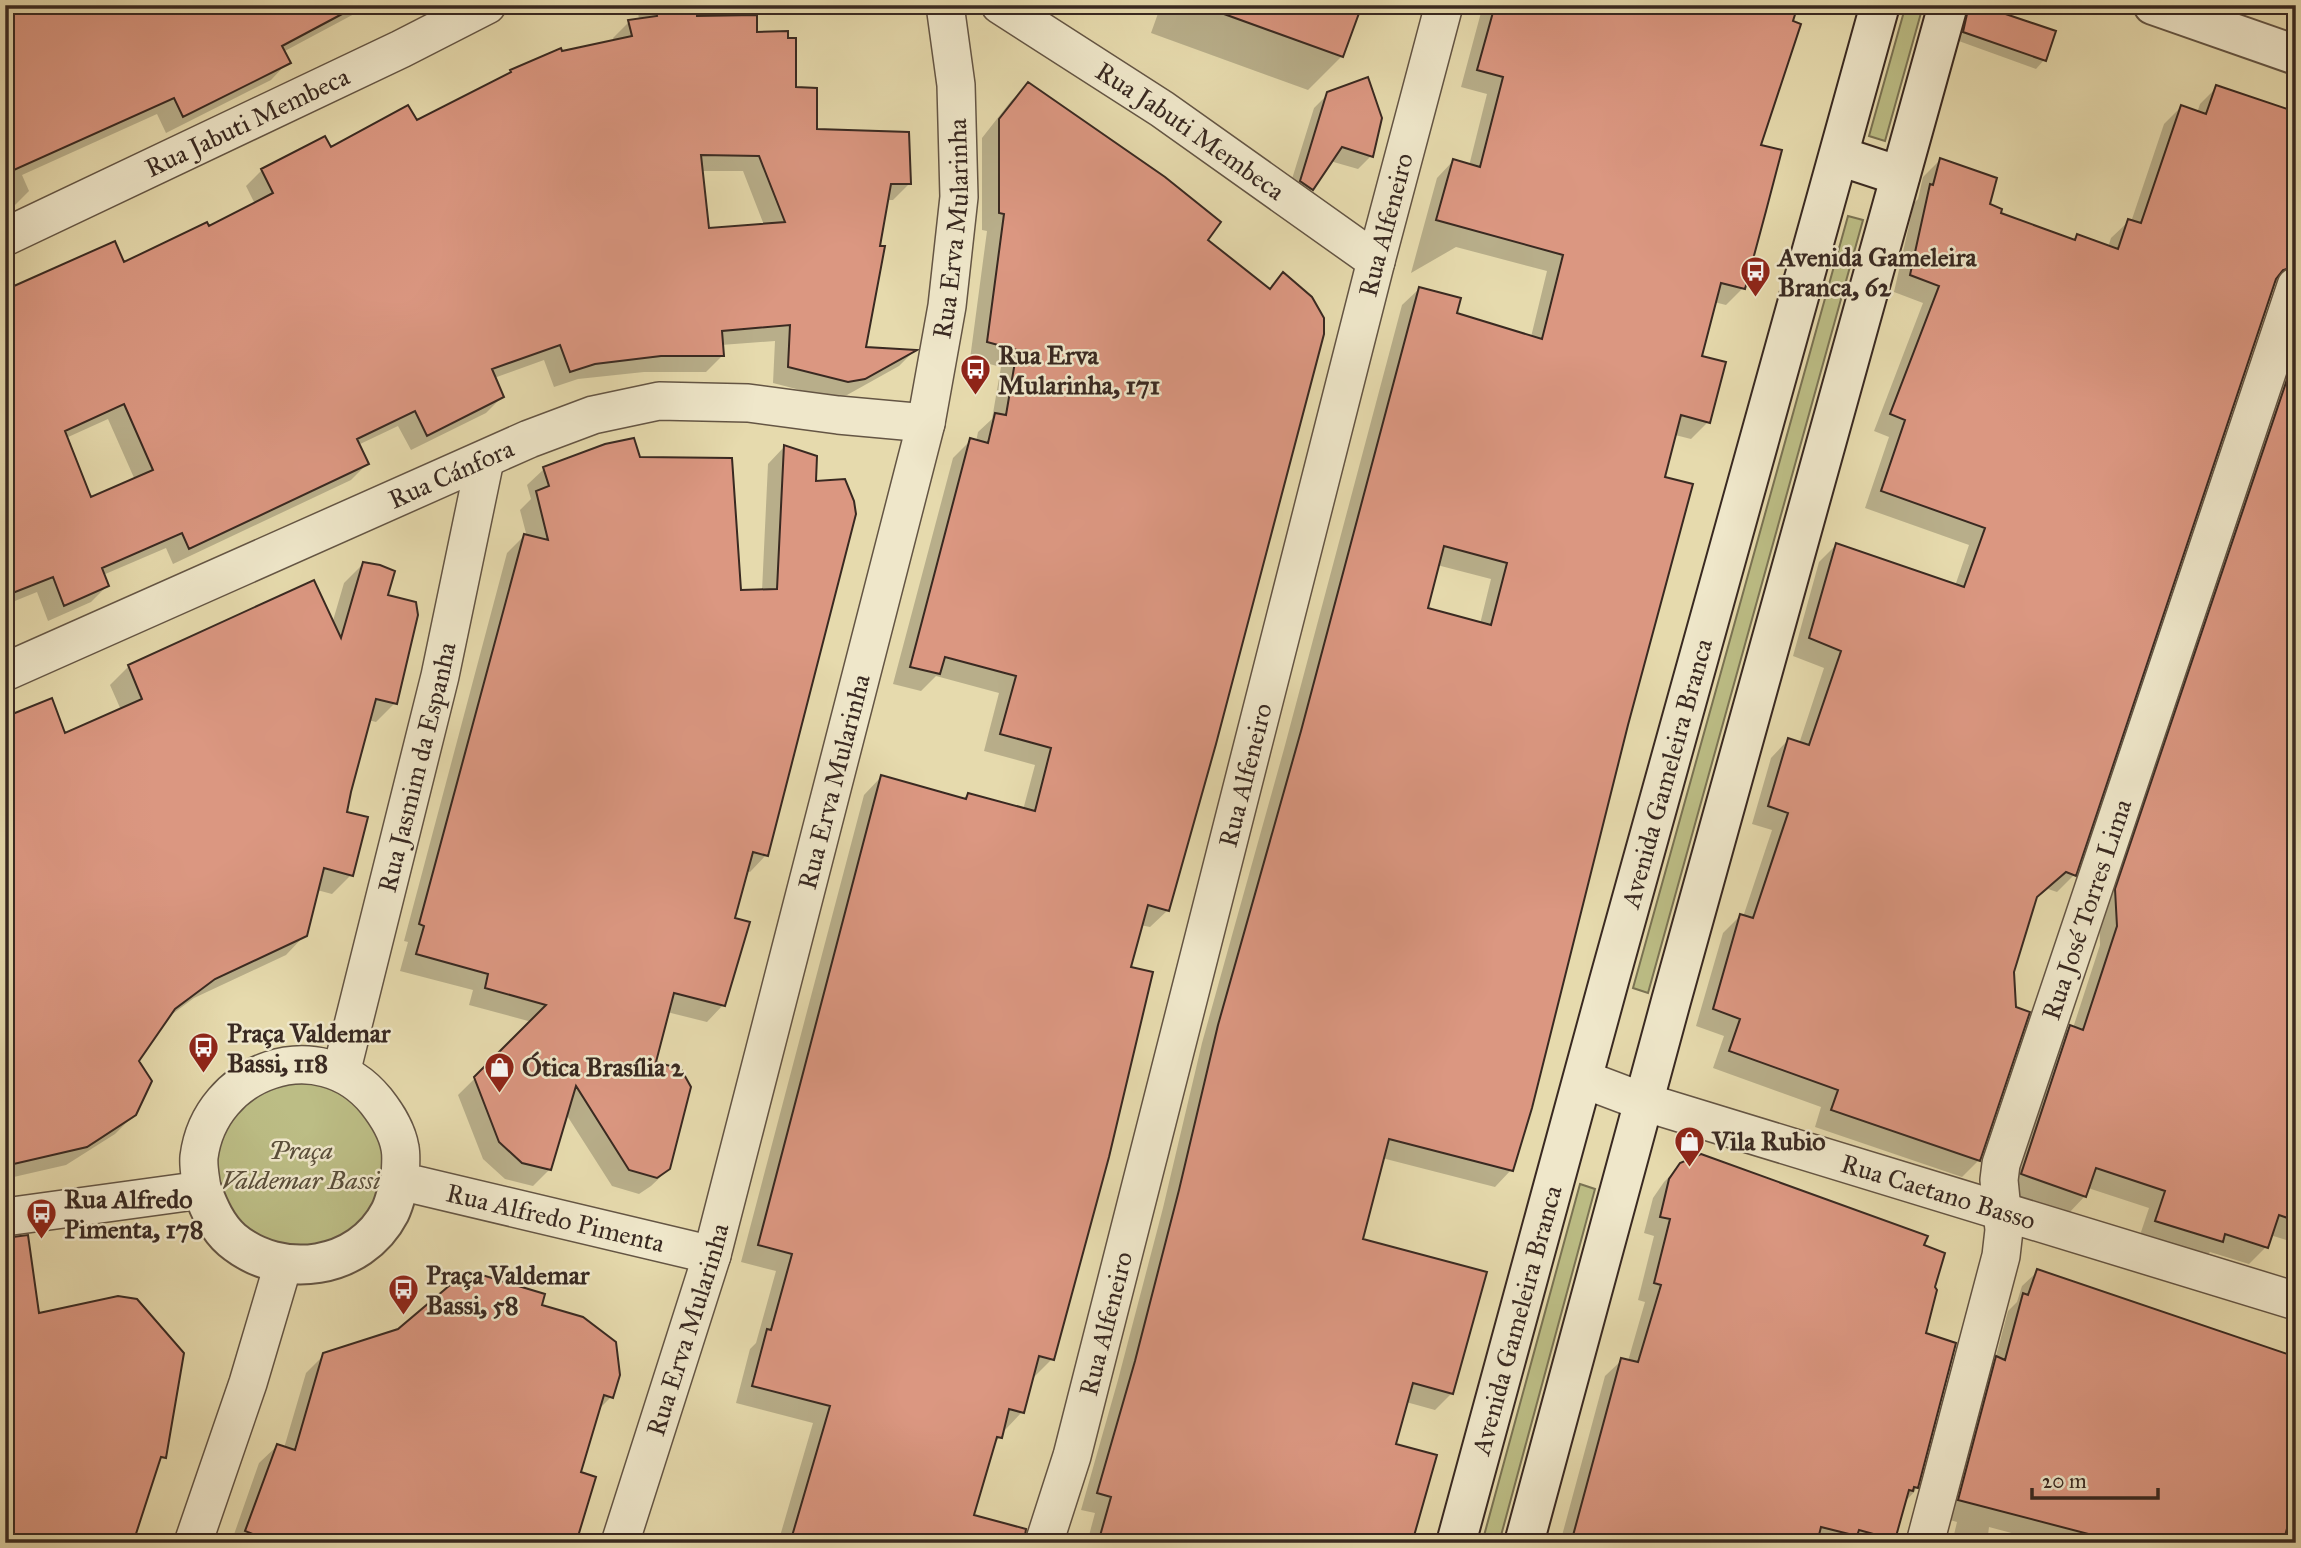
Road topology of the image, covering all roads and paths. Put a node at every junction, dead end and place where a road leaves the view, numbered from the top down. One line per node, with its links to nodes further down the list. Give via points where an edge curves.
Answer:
1 (488, 5): 11 (street, Rua Jabuti Membeca)
2 (945, 5): 14 (street, Rua Erva Mularinha, via 956,85 959,197 947,306)
3 (1000, 5): 12 (street, Rua Jabuti Membeca, via 1162,109)
4 (1444, 5): 12 (street, Rua Alfeneiro)
5 (1880, 5): 9 (main road, Avenida Gameleira Branca)
6 (1948, 5): 10 (main road)
7 (2153, 5): 8 (main road)
8 (2296, 55)
9 (1839, 156): 10 (main road); 18 (main road, Avenida Gameleira Branca)
10 (1900, 176): 19 (main road)
11 (5, 237)
12 (1376, 261): 29 (street, Rua Alfeneiro, via 1072,1456)
13 (2296, 286): 22 (street, Rua José Torres Lima, via 2001,1164)
14 (926, 423): 15 (street, Rua Cánfora, via 748,403 659,401 593,415); 24 (street, Rua Erva Mularinha)
15 (485, 460): 16 (street, Rua Cánfora); 17 (street, Rua Jasmim da Espanha, via 440,676)
16 (5, 672)
17 (341, 1073): 20 (street, via 368,1091 389,1117 400,1148); 21 (street, via 309,1065 276,1067 246,1080 222,1101 206,1129 199,1159)
18 (1583, 1079): 19 (street, Rua Caetano Basso); 30 (main road, Avenida Gameleira Branca)
19 (1644, 1102): 22 (street, Rua Caetano Basso); 31 (main road)
20 (400, 1181): 24 (street, Rua Alfredo Pimenta); 25 (main road, via 390,1211 372,1237 346,1256 315,1265)
21 (202, 1190): 23 (street); 25 (main road, via 213,1217 231,1239 256,1256)
22 (2003, 1213): 26 (street, Rua Caetano Basso); 32 (street, Rua José Torres Lima, via 2001,1256)
23 (5, 1217)
24 (712, 1255): 28 (street, Rua Erva Mularinha)
25 (283, 1265): 27 (street)
26 (2296, 1301)
27 (193, 1543)
28 (620, 1543)
29 (1044, 1543)
30 (1456, 1543)
31 (1524, 1543)
32 (1925, 1543)

